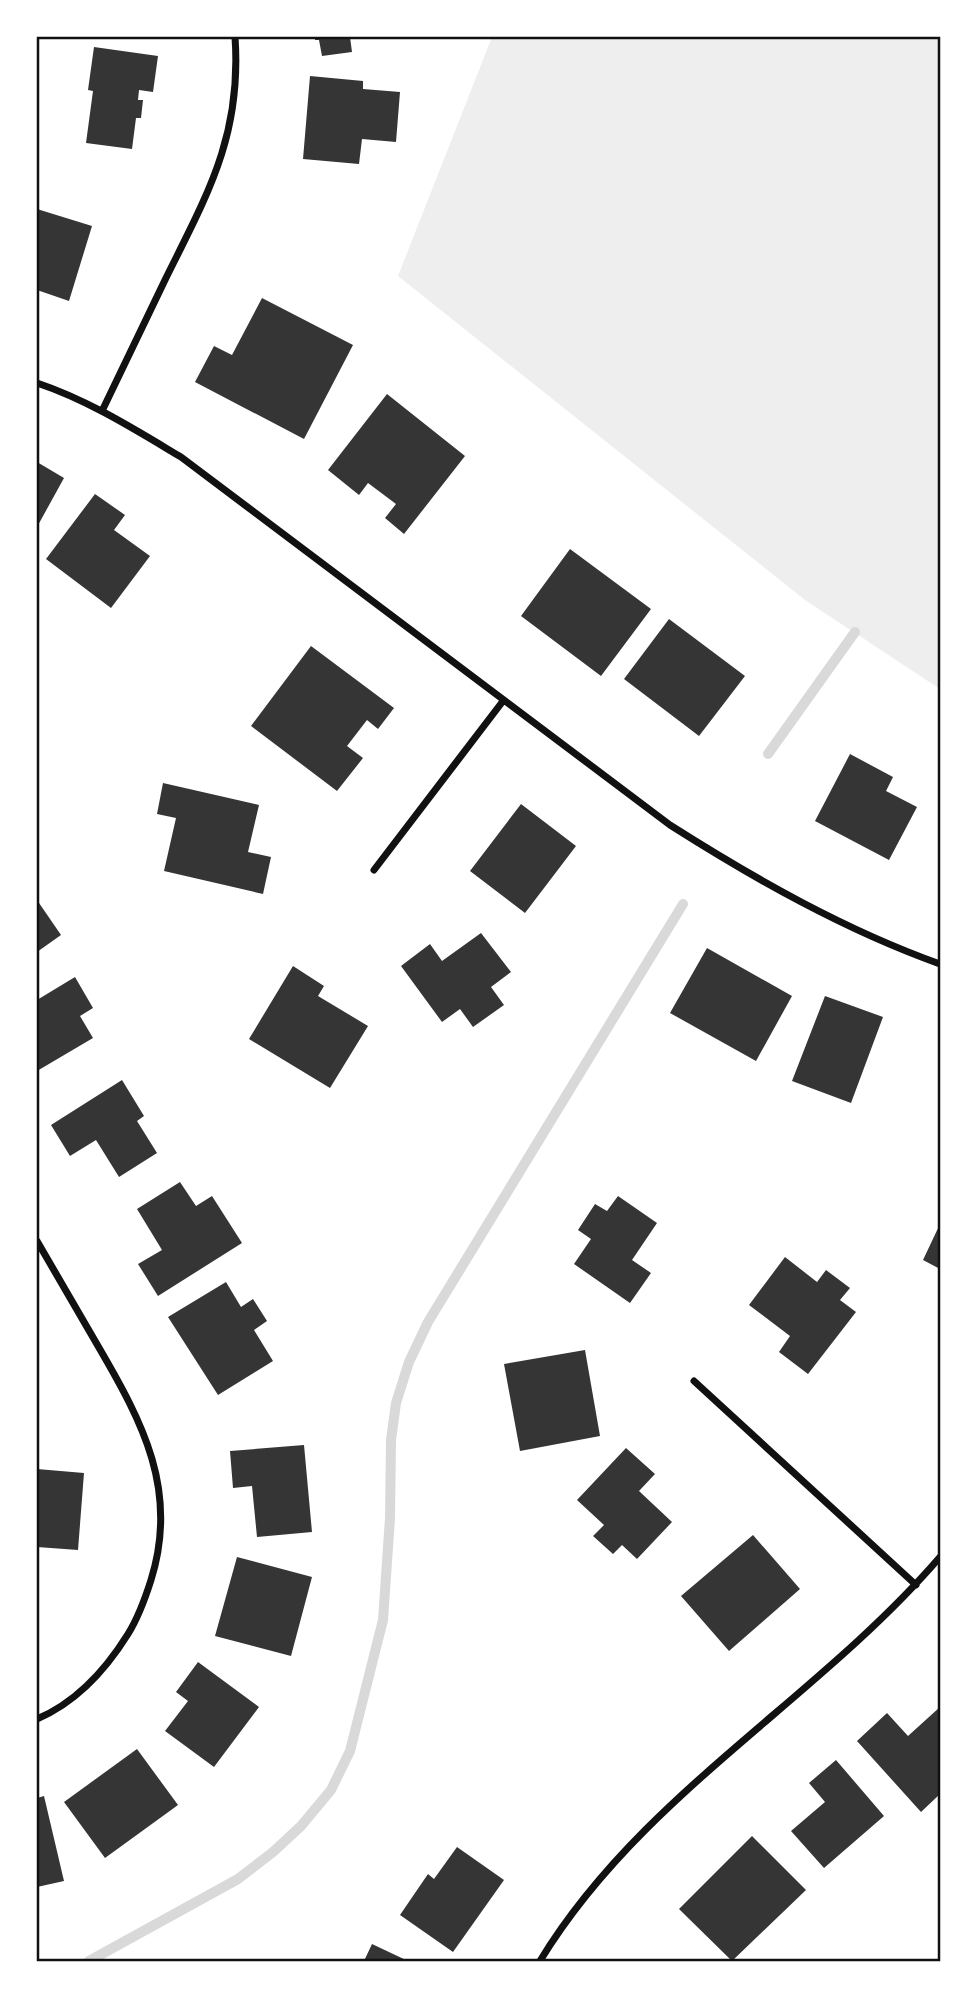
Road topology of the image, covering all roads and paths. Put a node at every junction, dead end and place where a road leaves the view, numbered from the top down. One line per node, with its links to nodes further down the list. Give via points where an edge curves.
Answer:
1 (235, 37): 3 (street, via 233,109 216,175)
2 (37, 383): 3 (street)
3 (102, 411): 4 (street, via 181,457)
4 (503, 701): 5 (street); 6 (street, via 705,847 827,914)
5 (374, 870)
6 (940, 964)
7 (37, 1241): 11 (street, via 130,1401 157,1474 161,1509 159,1553 134,1624 117,1653 75,1697)
8 (694, 1381): 10 (street)
9 (940, 1557): 10 (street)
10 (916, 1585): 12 (street, via 858,1643 632,1842 579,1903)
11 (37, 1719)
12 (540, 1961)

